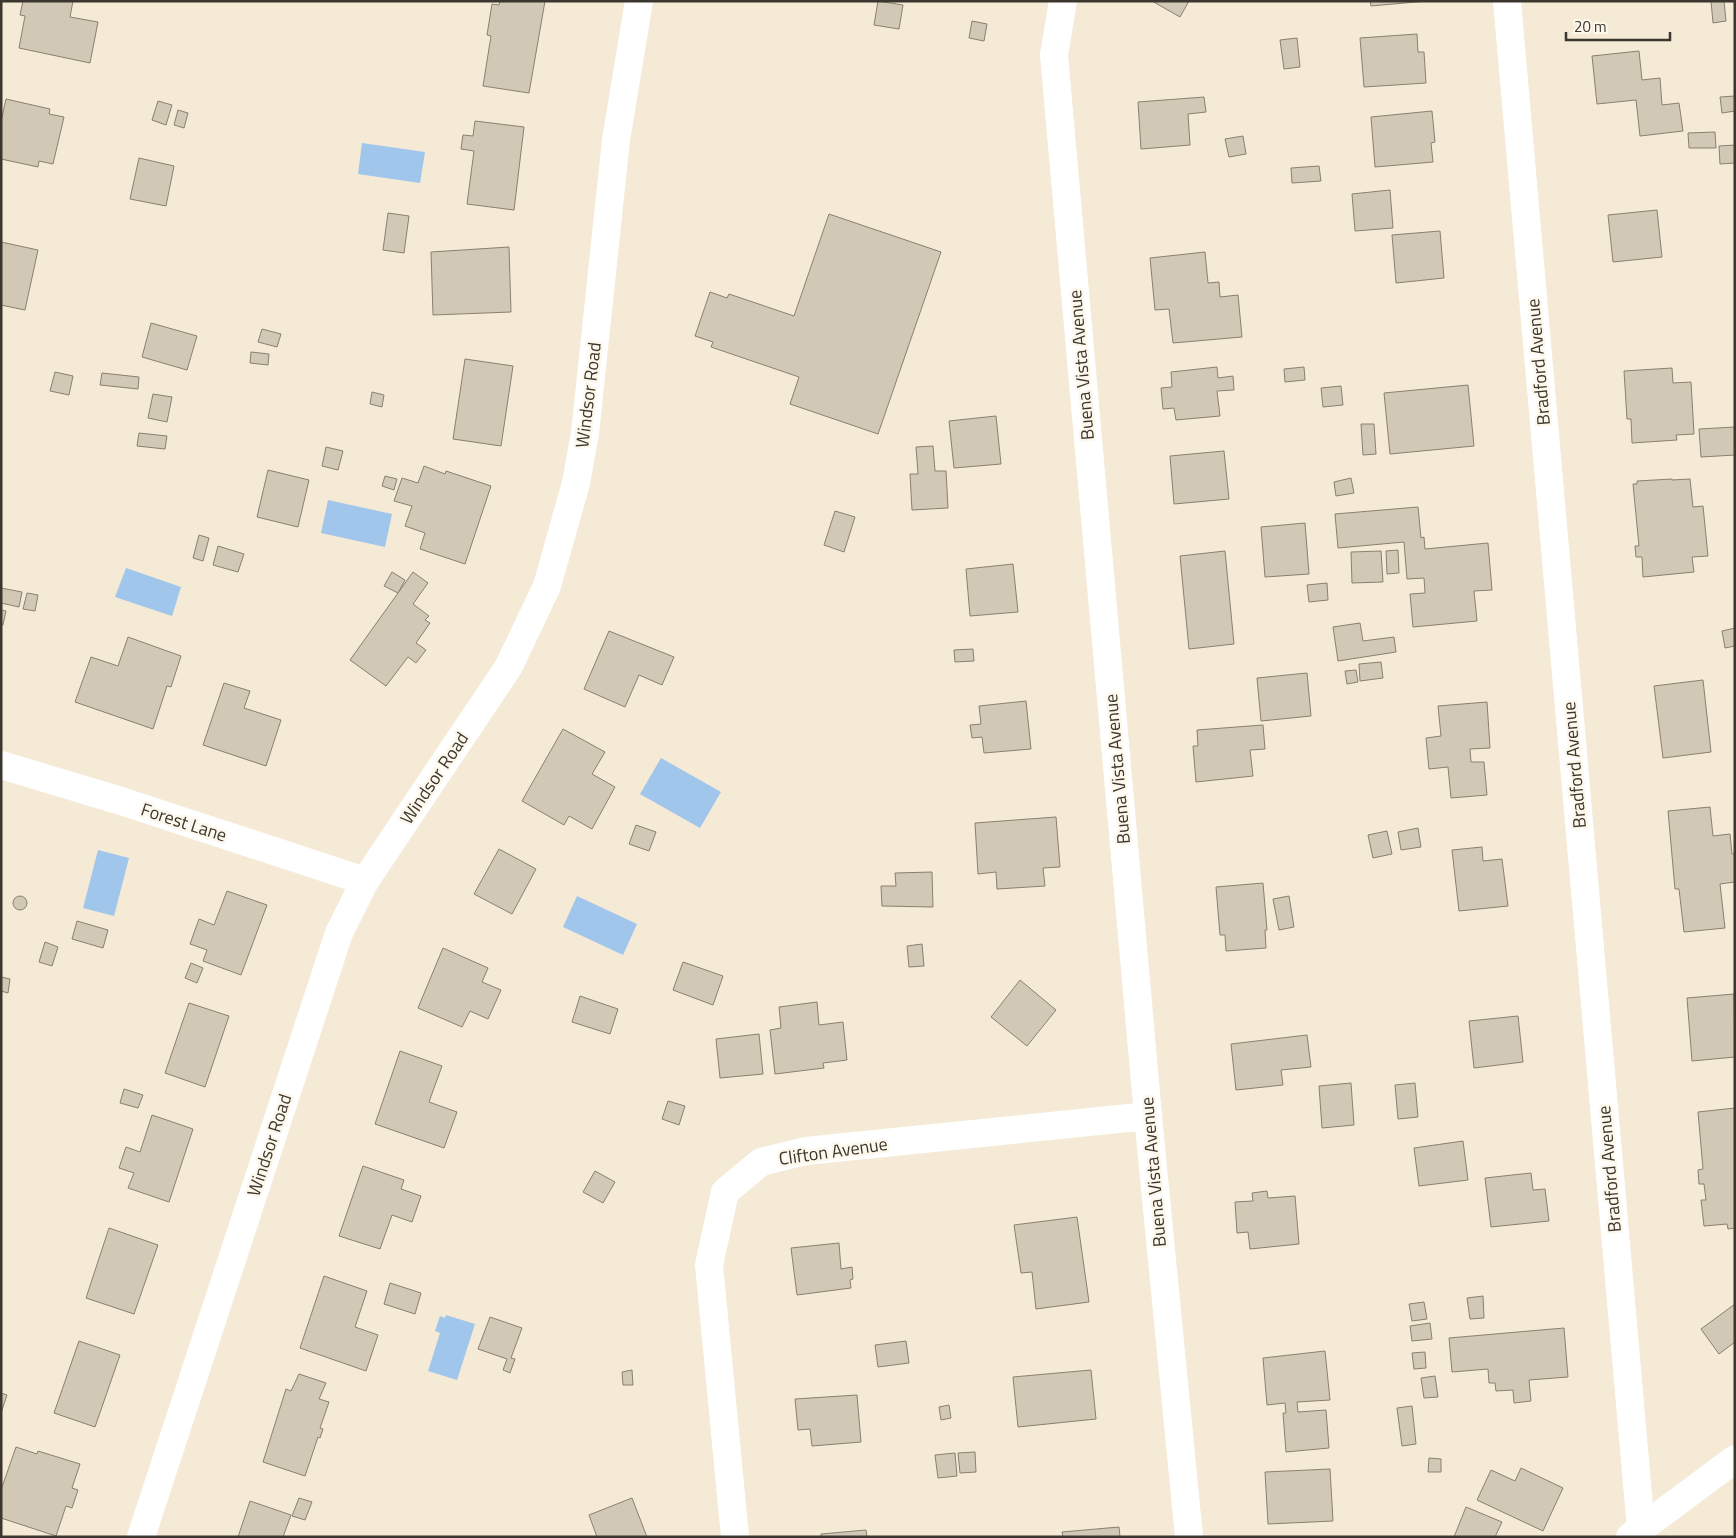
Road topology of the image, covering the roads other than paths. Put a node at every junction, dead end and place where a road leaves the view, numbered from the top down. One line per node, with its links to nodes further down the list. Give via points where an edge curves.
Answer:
1 (639, 1): 5 (street, Windsor Road, via 616,140 585,433 576,483 547,586 509,666)
2 (1063, 1): 6 (street, Buena Vista Avenue, via 1054,55)
3 (1507, 1): 8 (street, Bradford Avenue)
4 (1, 765): 5 (street, Forest Lane)
5 (366, 881): 9 (street, Windsor Road, via 340,934 317,998)
6 (1148, 1116): 10 (street, Clifton Avenue, via 806,1151 762,1162 725,1192 709,1265); 11 (street, Buena Vista Avenue)
7 (1735, 1459): 8 (street)
8 (1635, 1533)
9 (141, 1537)
10 (735, 1537)
11 (1189, 1537)

